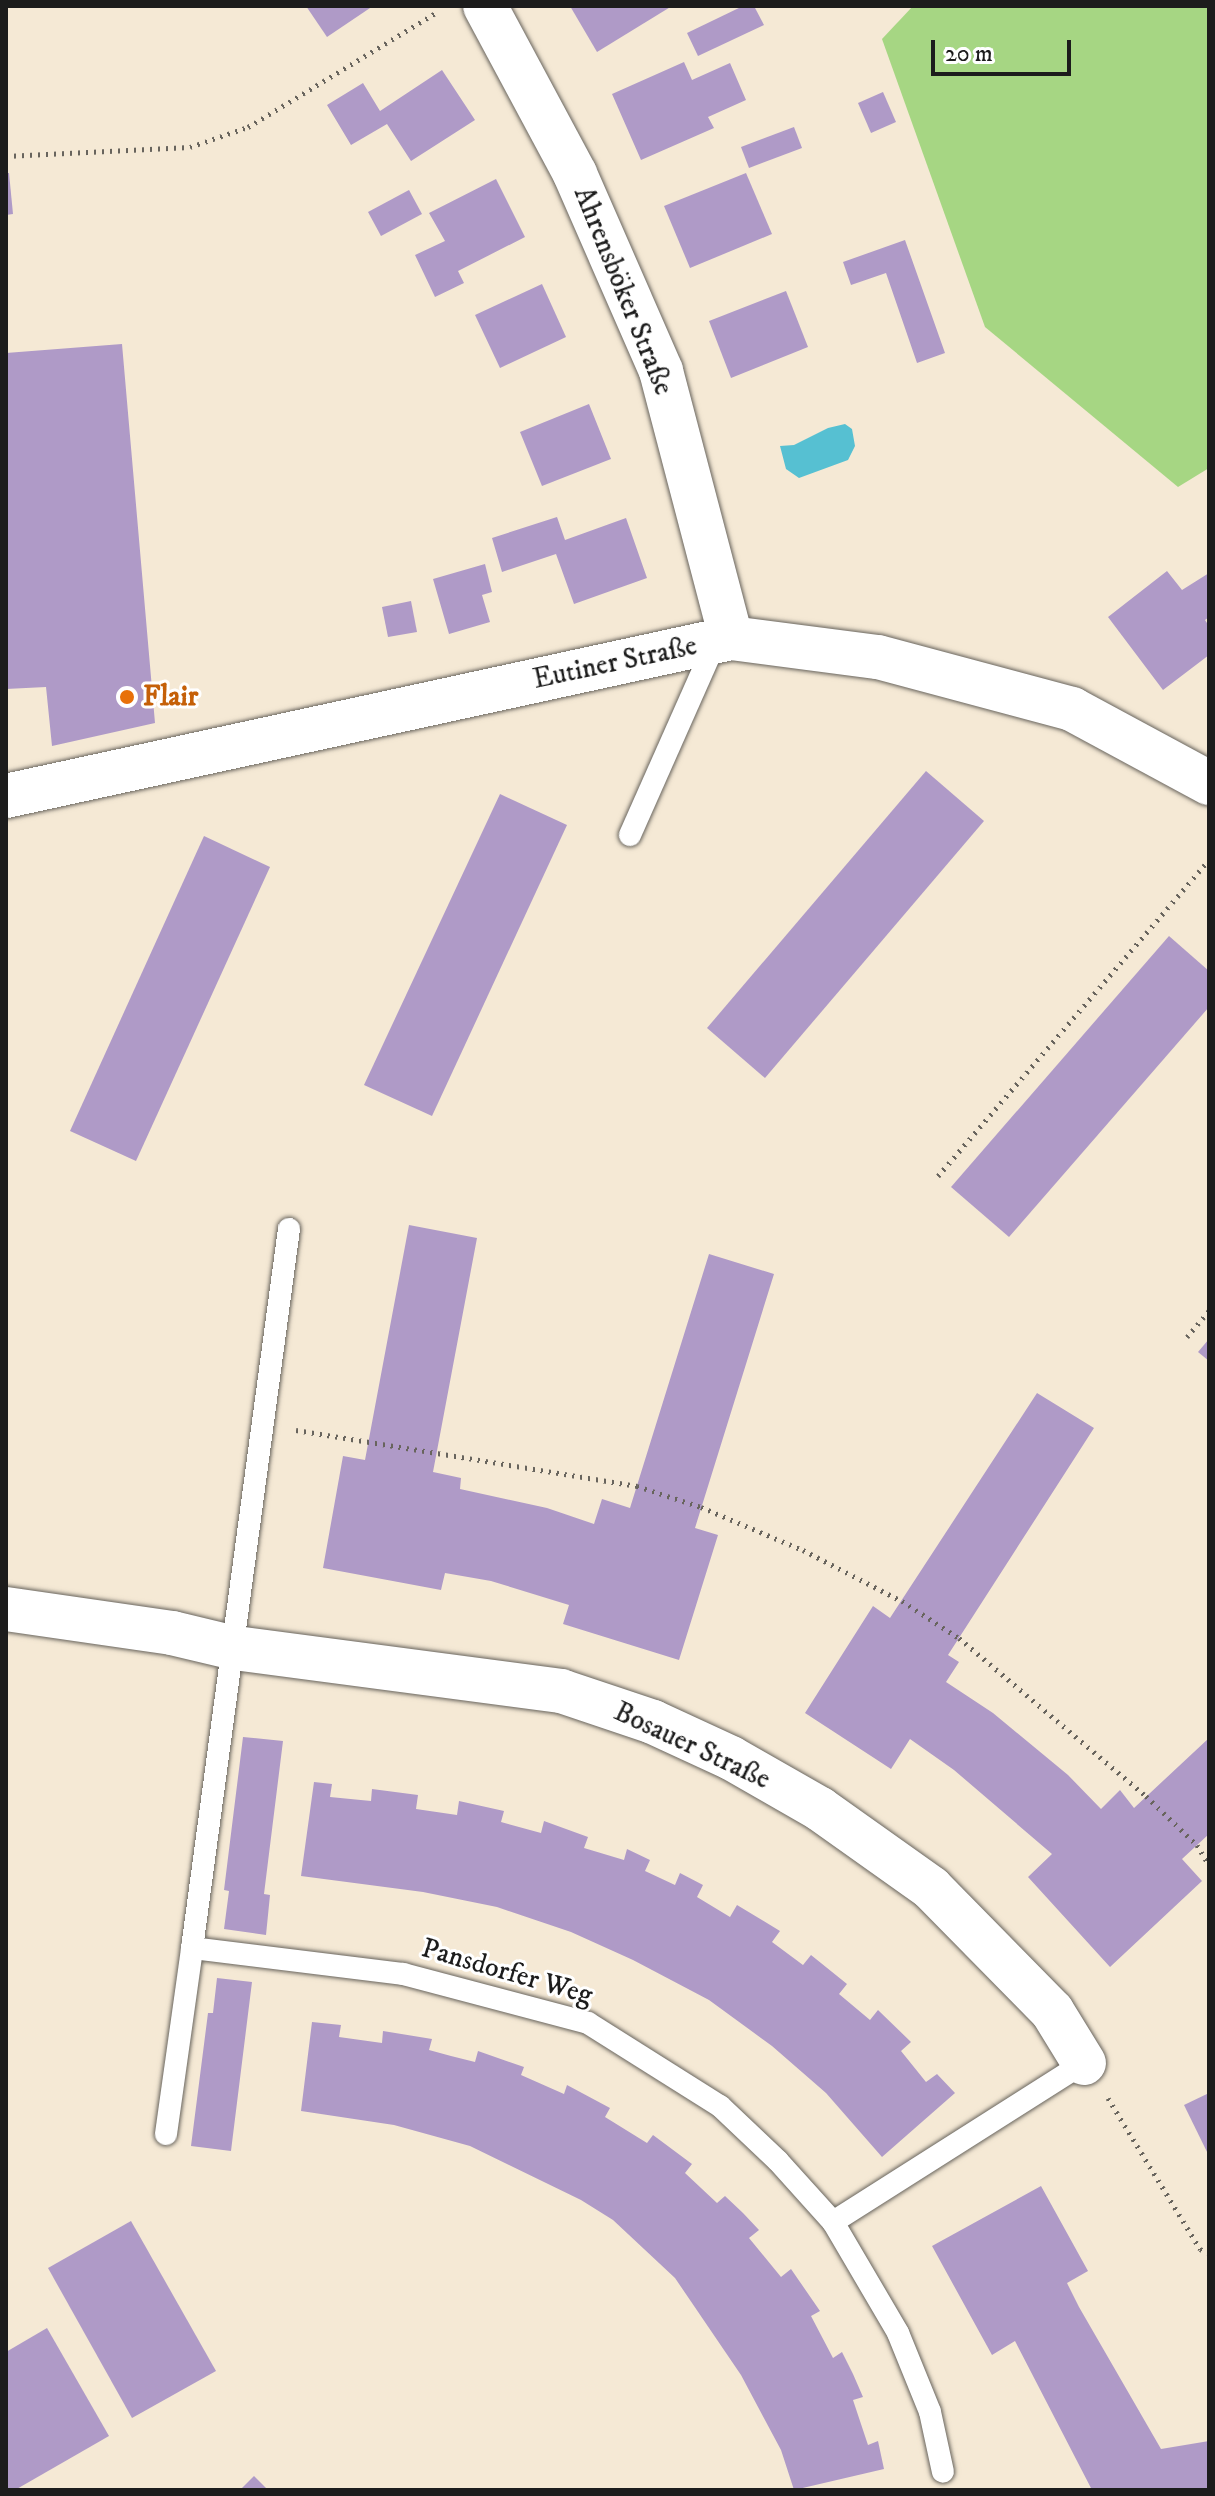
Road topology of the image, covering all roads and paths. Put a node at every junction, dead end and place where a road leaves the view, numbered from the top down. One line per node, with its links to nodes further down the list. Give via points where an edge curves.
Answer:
1 (446, 6): 3 (path, via 248,127 190,147)
2 (485, 6): 4 (street, Ahrensböker Straße, via 575,174 661,371)
3 (6, 156)
4 (723, 640): 5 (street, Eutiner Straße, via 878,657 1072,709); 6 (street, Eutiner Straße); 7 (lane)
5 (1209, 783)
6 (6, 796)
7 (630, 835)
8 (1209, 860): 9 (path)
9 (938, 1176)
10 (289, 1229): 13 (lane)
11 (1209, 1311): 12 (path)
12 (1187, 1337)
13 (264, 1425): 15 (lane); 16 (path, via 637,1486 803,1550 902,1601 959,1638 1146,1796 1197,1845)
14 (6, 1609): 15 (street, Bosauer Straße, via 172,1633)
15 (235, 1648): 17 (lane); 18 (street, Bosauer Straße, via 561,1691 653,1722 731,1758 820,1809 931,1888 1052,2011)
16 (1209, 1865)
17 (192, 1948): 19 (lane); 20 (lane, Pansdorfer Weg, via 403,1974 588,2023 720,2106)
18 (1084, 2063): 20 (lane); 21 (path, via 1200,2249)
19 (166, 2134)
20 (833, 2222): 22 (lane, Pansdorfer Weg, via 898,2333 930,2412)
21 (1209, 2253)
22 (943, 2472)

